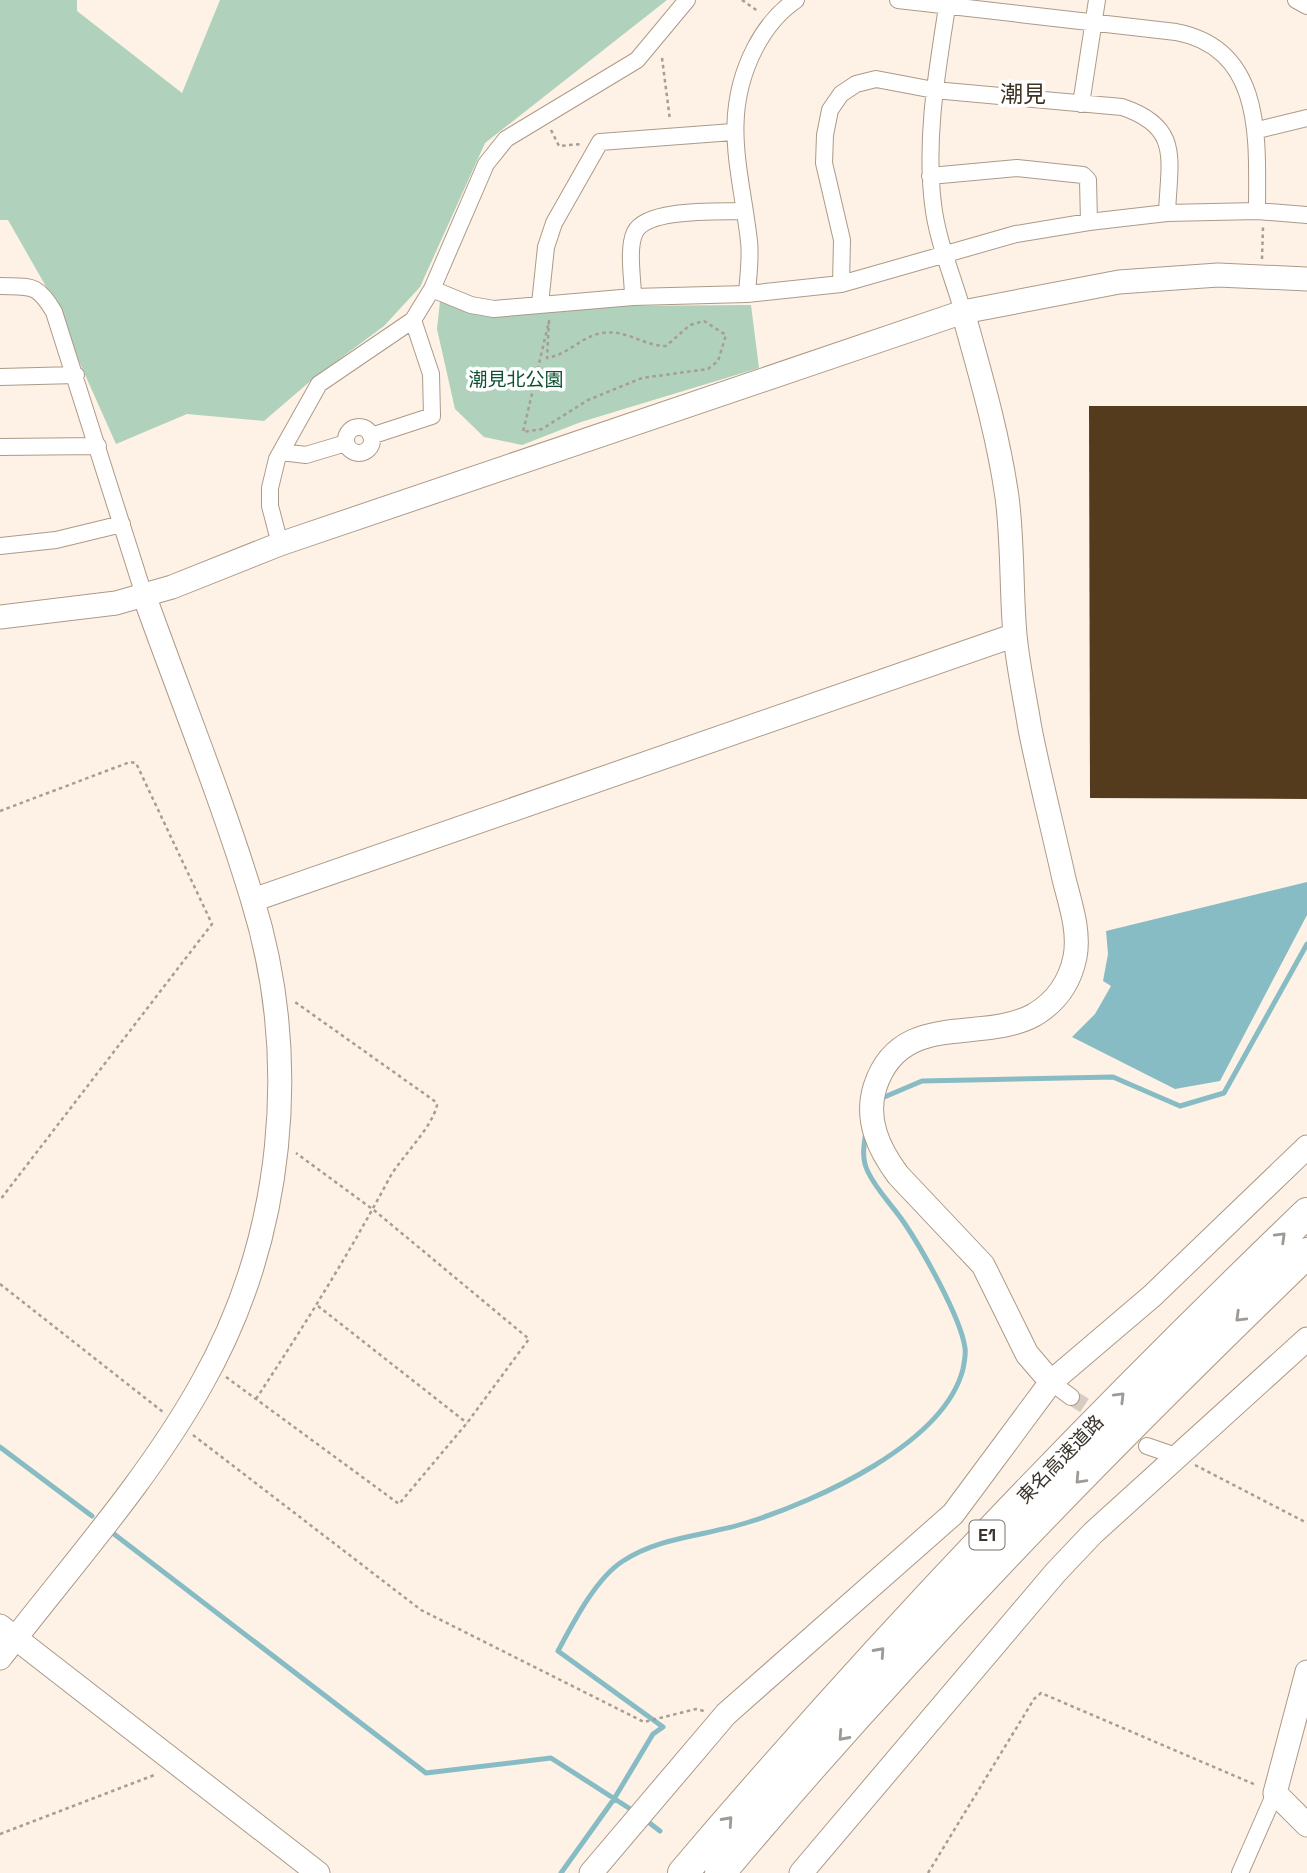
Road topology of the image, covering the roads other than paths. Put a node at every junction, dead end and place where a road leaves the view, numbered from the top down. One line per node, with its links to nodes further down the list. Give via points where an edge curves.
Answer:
1 (687, 0): 24 (street, via 659,37 620,73 506,139 485,164)
2 (796, 0): 13 (street, via 772,21 749,60 735,101)
3 (898, 0): 7 (street)
4 (1097, 0): 8 (street)
5 (1296, 0): 6 (street)
6 (1307, 6)
7 (947, 7): 8 (street); 9 (street)
8 (1094, 24): 10 (street); 12 (street, via 1195,35 1208,43 1239,73)
9 (934, 90): 10 (street); 14 (street); 22 (street, via 876,79 864,81 841,94 830,110 824,163 842,240)
10 (1081, 104): 17 (street, via 1122,107 1147,115 1158,126 1169,153)
11 (1307, 118): 12 (street)
12 (1258, 130): 16 (street)
13 (733, 132): 15 (street); 27 (street, via 600,142 554,223 546,247)
14 (930, 177): 19 (street, via 1017,168 1083,175 1088,180); 20 (street)
15 (744, 211): 25 (street, via 750,243); 26 (street, via 670,215 641,224 634,234)
16 (1257, 211): 17 (street); 18 (street)
17 (1167, 214): 19 (street)
18 (1307, 215)
19 (1089, 222): 20 (street, via 1016,234)
20 (946, 254): 22 (street); 28 (street)
21 (1307, 279): 28 (street, via 1218,275 1119,282)
22 (841, 284): 25 (street)
23 (0, 286): 30 (street, via 34,287 42,292 54,312)
24 (432, 289): 27 (street, via 495,309); 29 (street)
25 (747, 294): 26 (street)
26 (633, 297): 27 (street)
27 (540, 304)
28 (963, 312): 36 (street); 40 (street, via 989,404 1007,499)
29 (413, 320): 34 (street, via 319,384); 34 (street, via 431,374 432,416 371,436 358,427 347,434 346,443 306,455)
30 (76, 375): 31 (street); 32 (street)
31 (0, 377)
32 (98, 446): 33 (street); 35 (street)
33 (0, 447)
34 (281, 452): 36 (street, via 270,488)
35 (122, 524): 37 (street, via 56,540); 38 (street)
36 (280, 544): 38 (street)
37 (0, 546)
38 (144, 595): 39 (street); 41 (street)
39 (0, 618)
40 (1015, 635): 41 (street); 46 (street, via 1030,729 1075,929 1076,955 1064,989 1032,1016 1011,1024 946,1030 908,1043 880,1072 871,1121 898,1175 983,1265 1027,1354)
41 (253, 900): 50 (street, via 273,996 281,1081 269,1201 252,1268 211,1367 178,1424 134,1487)
42 (1307, 1147): 46 (street, via 1152,1296)
43 (1307, 1213): 57 (highway, 東名高速道路 / E1, one-way to 43, via 944,1580 1078,1439)
44 (1307, 1252): 58 (highway, 東名高速道路 / E1, one-way to 58, via 1078,1480)
45 (1307, 1339): 49 (street)
46 (1051, 1382): 47 (street); 56 (street, via 934,1534 726,1714)
47 (1071, 1397)
48 (1147, 1446): 49 (street)
49 (1179, 1457): 59 (street, via 1056,1572)
50 (8, 1632): 51 (street); 55 (street)
51 (0, 1658)
52 (1307, 1672): 53 (street)
53 (1275, 1793): 54 (street); 60 (street)
54 (1307, 1825)
55 (318, 1873)
56 (592, 1873)
57 (683, 1873)
58 (720, 1873)
59 (801, 1873)
60 (1240, 1873)

